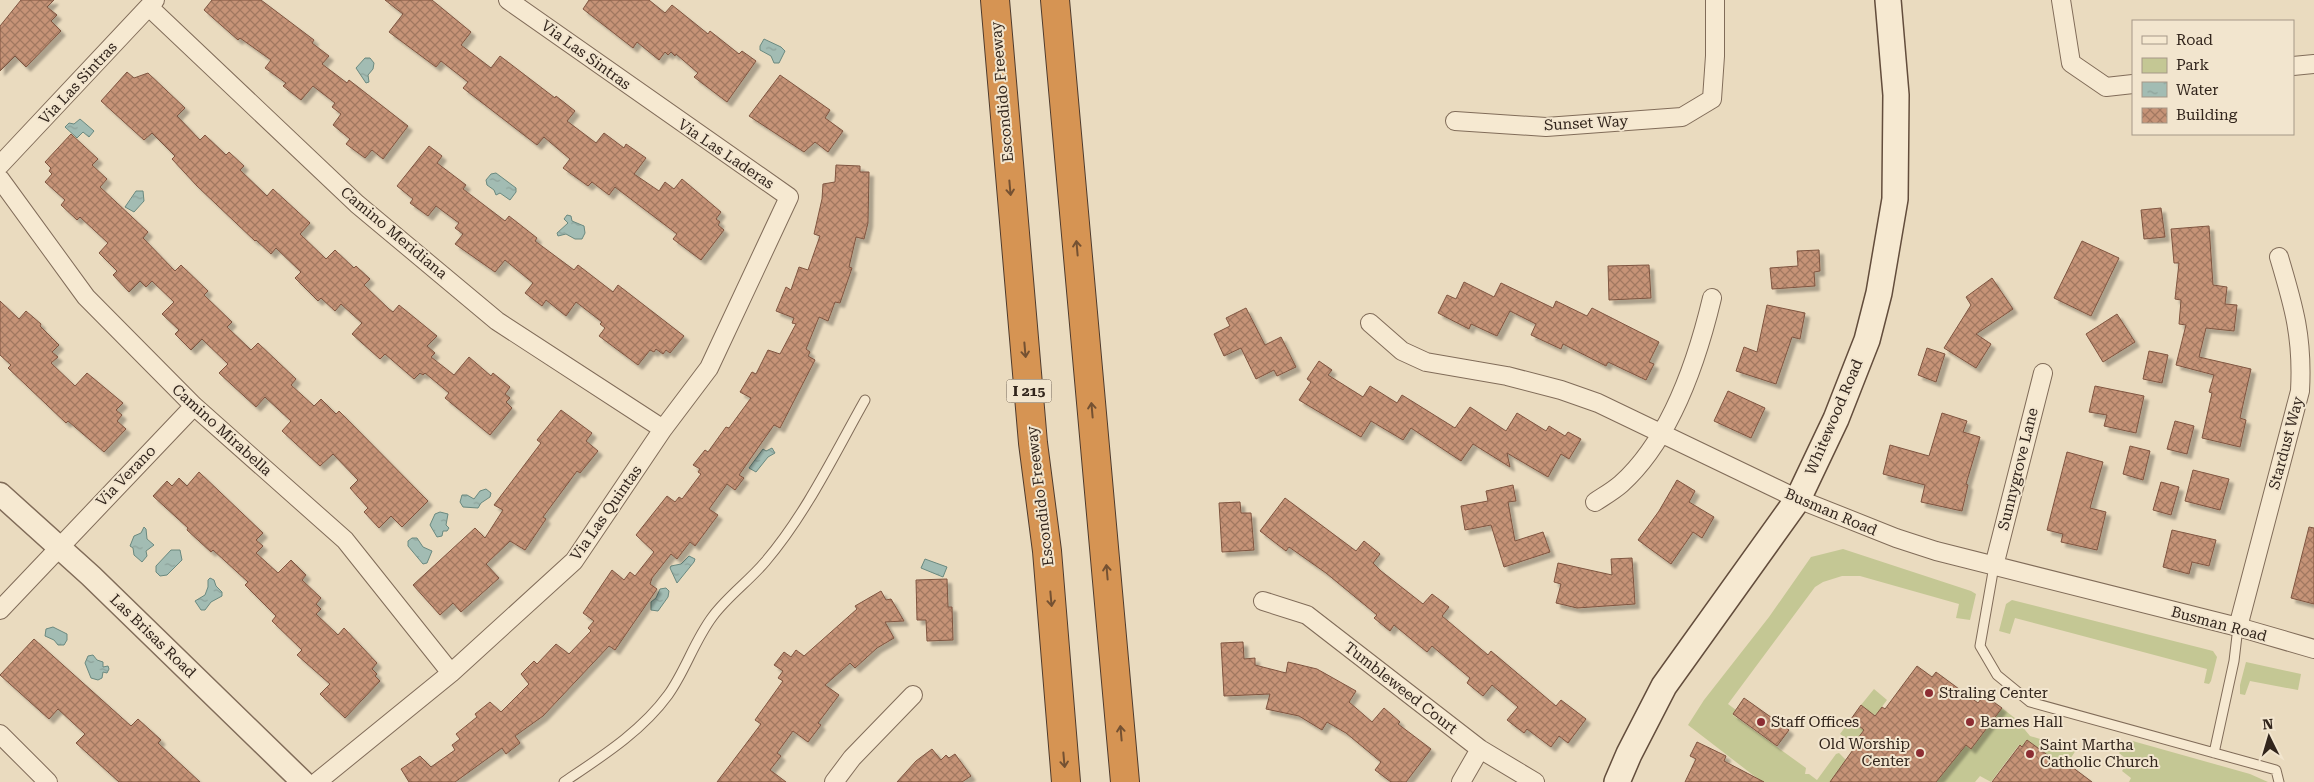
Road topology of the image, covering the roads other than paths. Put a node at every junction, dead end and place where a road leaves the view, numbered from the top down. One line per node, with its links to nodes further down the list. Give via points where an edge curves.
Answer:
1 (508, 0): 11 (street, Via Las Sintras)
2 (995, 0): 43 (highway, Escondido Freeway / I 215, one-way to 43)
3 (1054, 0): 44 (highway, one-way to 3)
4 (1715, 0): 12 (street, Sunset Way, via 1712,99 1682,117 1546,127)
5 (1888, 0): 25 (main road, Whitewood Road, via 1896,95 1897,157 1888,248 1867,340 1836,419)
6 (2061, 0): 10 (street, via 2071,63 2106,87)
7 (152, 4): 13 (street, Via Las Sintras); 22 (street, Camino Meridiana, via 357,204 497,321)
8 (2314, 64): 9 (street)
9 (2294, 66)
10 (2132, 84)
11 (663, 110): 15 (street, Via Las Laderas)
12 (1455, 121)
13 (0, 165)
14 (0, 179): 21 (street, Camino Mirabella, via 86,297)
15 (790, 197): 22 (street, Via Las Quintas, via 709,368)
16 (2279, 257): 31 (street, Stardust Way, via 2296,313 2302,358 2300,391)
17 (1712, 298): 23 (street, via 1701,345)
18 (1370, 323): 23 (street, Busman Road, via 1402,351 1426,362 1507,376 1561,390 1598,403)
19 (2043, 373): 28 (street, Sunnygrove Lane)
20 (865, 400): 41 (lane, via 810,498 765,562 729,597 697,638 688,662 668,695 627,737)
21 (194, 406): 27 (street, Via Verano); 33 (street, Camino Mirabella, via 345,540)
22 (663, 429): 33 (street, Via Las Quintas, via 574,561)
23 (1662, 433): 25 (street, Busman Road); 26 (street, via 1620,485)
24 (0, 494): 27 (street, Las Brisas Road)
25 (1798, 499): 28 (street, Busman Road, via 1896,538); 47 (main road, Whitewood Road, via 1664,686)
26 (1596, 502)
27 (58, 546): 30 (street, Via Verano); 39 (street, Las Brisas Road)
28 (1994, 566): 31 (street, Busman Road); 37 (lane, via 1980,646 1997,675 2030,702)
29 (1263, 601): 36 (street, Tumbleweed Court, via 1307,615)
30 (0, 610)
31 (2238, 627): 32 (street, Busman Road); 37 (lane)
32 (2314, 649)
33 (451, 673): 40 (street, Via Las Quintas)
34 (913, 695): 42 (street, via 852,758)
35 (0, 734): 38 (street)
36 (1480, 750): 45 (street); 46 (street, Tumbleweed Court)
37 (2214, 752): 48 (lane, via 2276,770)
38 (48, 782)
39 (303, 782)
40 (317, 782)
41 (564, 782)
42 (834, 782)
43 (1066, 782)
44 (1126, 782)
45 (1461, 782)
46 (1535, 782)
47 (1617, 782)
48 (2279, 782)

